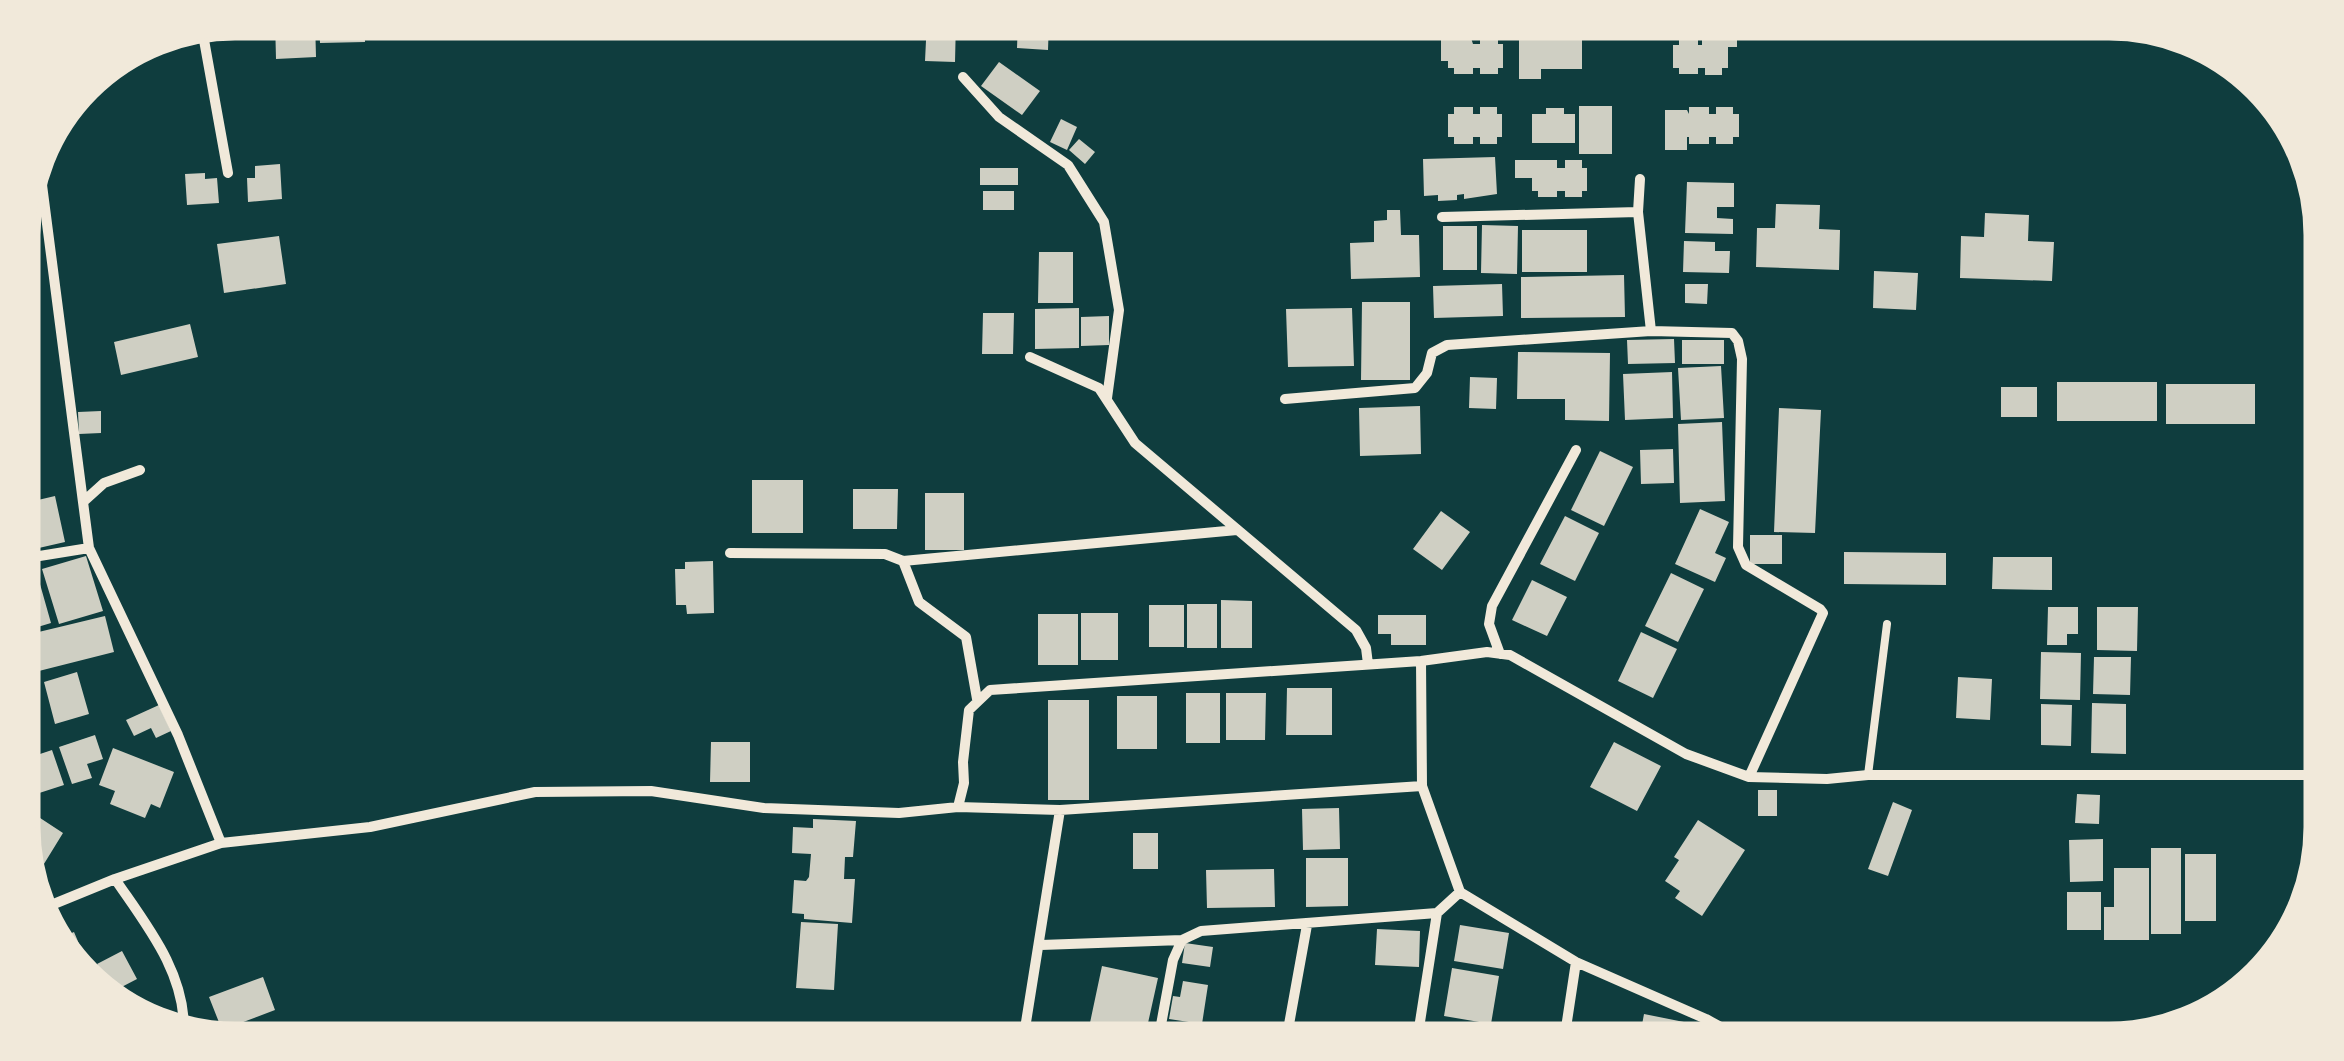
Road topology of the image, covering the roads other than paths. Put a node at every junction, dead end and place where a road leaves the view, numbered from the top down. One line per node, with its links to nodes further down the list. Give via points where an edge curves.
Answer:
1 (204, 40): 3 (street)
2 (963, 78): 10 (street, via 998,117 1068,165 1104,222 1119,310)
3 (228, 173)
4 (1640, 180): 6 (street)
5 (43, 190): 14 (street)
6 (1638, 212): 7 (street); 8 (street)
7 (1442, 218)
8 (1651, 331): 11 (street, via 1447,345 1432,353 1414,388); 27 (street, via 1732,334 1738,341 1738,548 1746,565 1823,613)
9 (1030, 357): 10 (street, via 1088,380)
10 (1107, 398): 15 (street, via 1135,443)
11 (1285, 399)
12 (1576, 450): 21 (street, via 1492,606)
13 (140, 470): 14 (street, via 104,483)
14 (83, 502): 16 (street)
15 (1237, 530): 19 (street); 23 (street, via 1356,630)
16 (89, 548): 18 (street); 31 (street, via 178,735)
17 (730, 552): 19 (street, via 885,554)
18 (38, 556)
19 (903, 561): 24 (street, via 919,602 966,637)
20 (1888, 624): 26 (lane)
21 (1494, 653): 22 (street); 27 (street, via 1510,655 1686,754)
22 (1421, 661): 23 (street); 28 (street)
23 (1368, 664): 24 (street, via 990,690)
24 (977, 699): 29 (street)
25 (2306, 774): 26 (street)
26 (1868, 775): 27 (street)
27 (1749, 777)
28 (1422, 786): 30 (street); 33 (street)
29 (958, 807): 30 (street); 31 (street, via 899,813 764,808 651,791 536,792 370,827)
30 (1060, 810): 38 (street)
31 (221, 844): 32 (street)
32 (115, 879): 34 (street); 40 (street, via 174,970)
33 (1460, 892): 35 (street); 39 (street)
34 (54, 904)
35 (1437, 913): 36 (street); 43 (street)
36 (1307, 925): 37 (street, via 1201,931); 42 (street)
37 (1182, 940): 38 (street); 48 (street)
38 (1040, 945): 47 (street)
39 (1576, 962): 41 (street); 44 (street)
40 (185, 1017)
41 (1706, 1020): 45 (street); 46 (street)
42 (1289, 1023)
43 (1420, 1023)
44 (1567, 1023)
45 (1705, 1023)
46 (1712, 1023)
47 (1026, 1024)
48 (1161, 1024)

